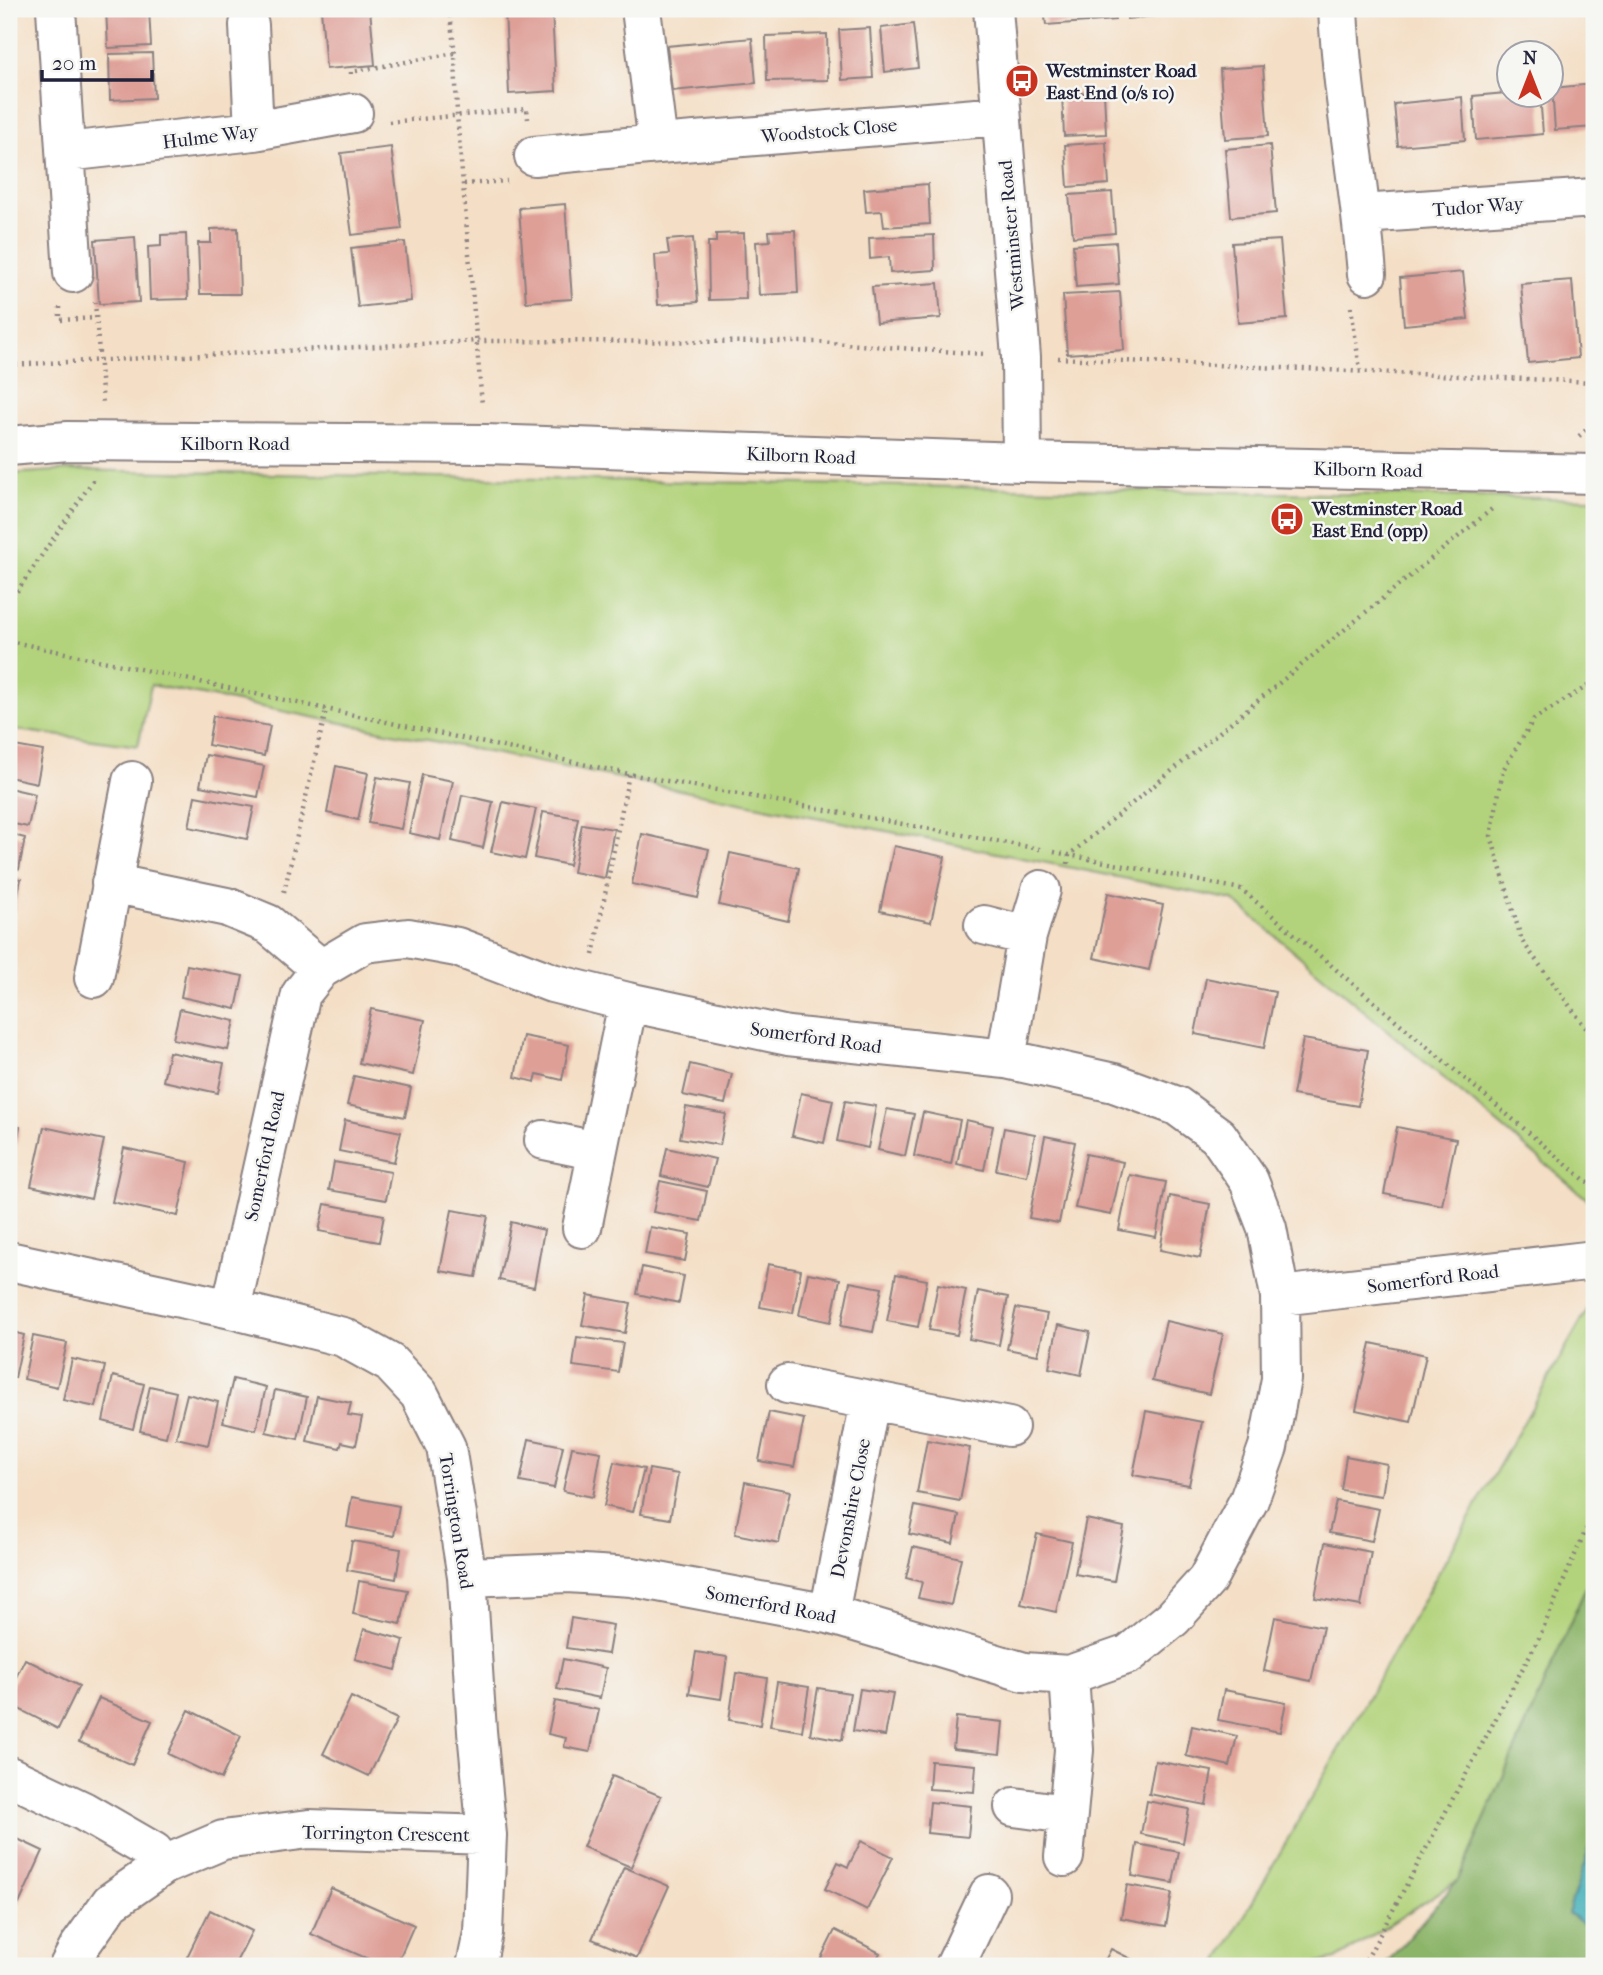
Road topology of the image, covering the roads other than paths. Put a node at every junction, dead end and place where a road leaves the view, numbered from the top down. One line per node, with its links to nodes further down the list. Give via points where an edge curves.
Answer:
1 (56, 9): 10 (street)
2 (641, 9): 9 (street)
3 (993, 9): 7 (street, Westminster Road)
4 (1338, 9): 13 (street)
5 (249, 25): 8 (street)
6 (353, 113): 8 (street, Hulme Way)
7 (1001, 117): 9 (street, Woodstock Close); 17 (street, Westminster Road, via 1021,357)
8 (254, 131): 10 (street, Hulme Way)
9 (658, 144): 11 (street, Woodstock Close)
10 (66, 152): 14 (street)
11 (534, 156)
12 (1594, 198): 13 (street, Tudor Way)
13 (1362, 214): 15 (street)
14 (73, 273)
15 (1367, 274)
16 (9, 446): 17 (street, Kilborn Road, via 68,441 485,444)
17 (1022, 462): 18 (street, Kilborn Road)
18 (1594, 474)
19 (132, 781): 20 (street)
20 (111, 883): 24 (street, via 228,907 268,924); 25 (street)
21 (1041, 890): 23 (street)
22 (984, 925): 23 (street)
23 (1027, 936): 27 (street)
24 (321, 968): 26 (street, Somerford Road, via 365,943 408,938 457,947 552,983); 34 (street, Somerford Road, via 301,994)
25 (94, 978)
26 (628, 1002): 27 (street, Somerford Road, via 788,1036); 29 (street)
27 (1006, 1059): 33 (street, Somerford Road, via 1114,1083 1177,1106 1218,1136 1249,1181 1267,1227)
28 (544, 1140): 29 (street)
29 (597, 1151): 30 (street)
30 (582, 1227)
31 (9, 1261): 34 (street, Torrington Road)
32 (1586, 1261): 33 (street, Somerford Road)
33 (1280, 1296): 40 (street, Somerford Road, via 1281,1379 1268,1447 1248,1500 1207,1580 1174,1618 1129,1654)
34 (231, 1309): 38 (street, Torrington Road, via 343,1337 390,1363 419,1394 446,1447)
35 (787, 1384): 36 (street)
36 (870, 1401): 37 (street); 39 (street, Devonshire Close)
37 (1009, 1427)
38 (467, 1577): 39 (street, Somerford Road, via 567,1573 632,1577); 44 (street, Torrington Road)
39 (829, 1615): 40 (street, Somerford Road, via 1024,1672)
40 (1069, 1675): 43 (street, via 1074,1750)
41 (9, 1776): 46 (street, via 142,1845)
42 (1014, 1807): 43 (street)
43 (1066, 1814): 45 (street)
44 (487, 1835): 46 (street, Torrington Crescent, via 309,1829 223,1840); 49 (street, Torrington Road, via 483,1933)
45 (1064, 1857)
46 (164, 1866): 48 (street, Torrington Crescent, via 111,1902)
47 (989, 1894): 50 (street)
48 (69, 1966)
49 (476, 1966)
50 (955, 1966)

